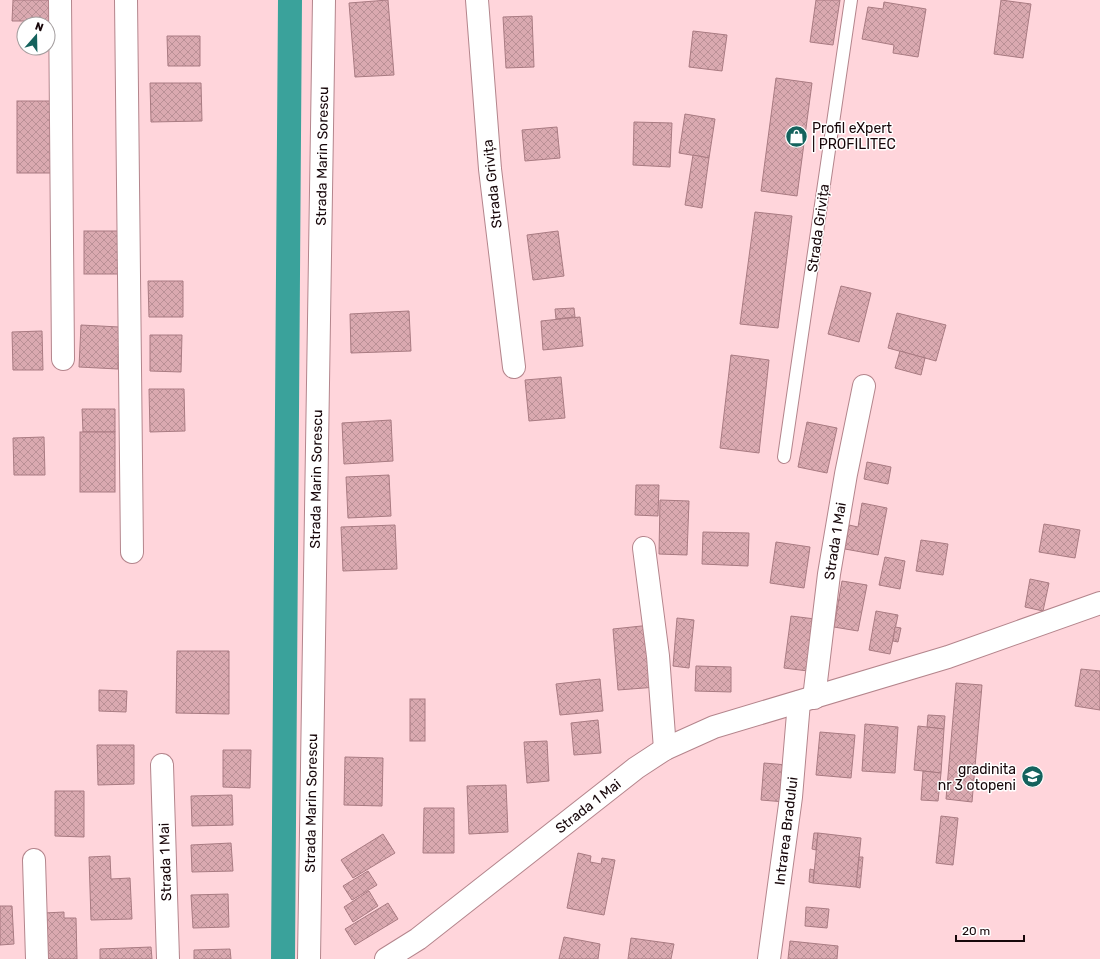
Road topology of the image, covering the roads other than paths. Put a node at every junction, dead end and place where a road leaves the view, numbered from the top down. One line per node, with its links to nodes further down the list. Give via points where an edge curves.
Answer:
1 (60, 0): 6 (street)
2 (126, 0): 11 (street)
3 (324, 0): 19 (street, Strada Marin Sorescu)
4 (477, 0): 7 (street, Strada Grivița, via 490,169)
5 (851, 0): 9 (lane, Strada Grivița)
6 (63, 359)
7 (514, 367)
8 (864, 386): 13 (street, Strada 1 Mai)
9 (784, 456)
10 (644, 548): 14 (street, via 658,656)
11 (132, 552)
12 (1100, 603): 13 (street, Strada 1 Mai, via 948,657)
13 (807, 700): 14 (street, Strada 1 Mai, via 714,727); 21 (street, Intrarea Bradului)
14 (665, 749): 20 (street, Strada 1 Mai, via 636,768 418,939)
15 (162, 765): 18 (street, Strada 1 Mai)
16 (34, 860): 17 (street)
17 (37, 959)
18 (168, 959)
19 (309, 959)
20 (386, 959)
21 (769, 959)

